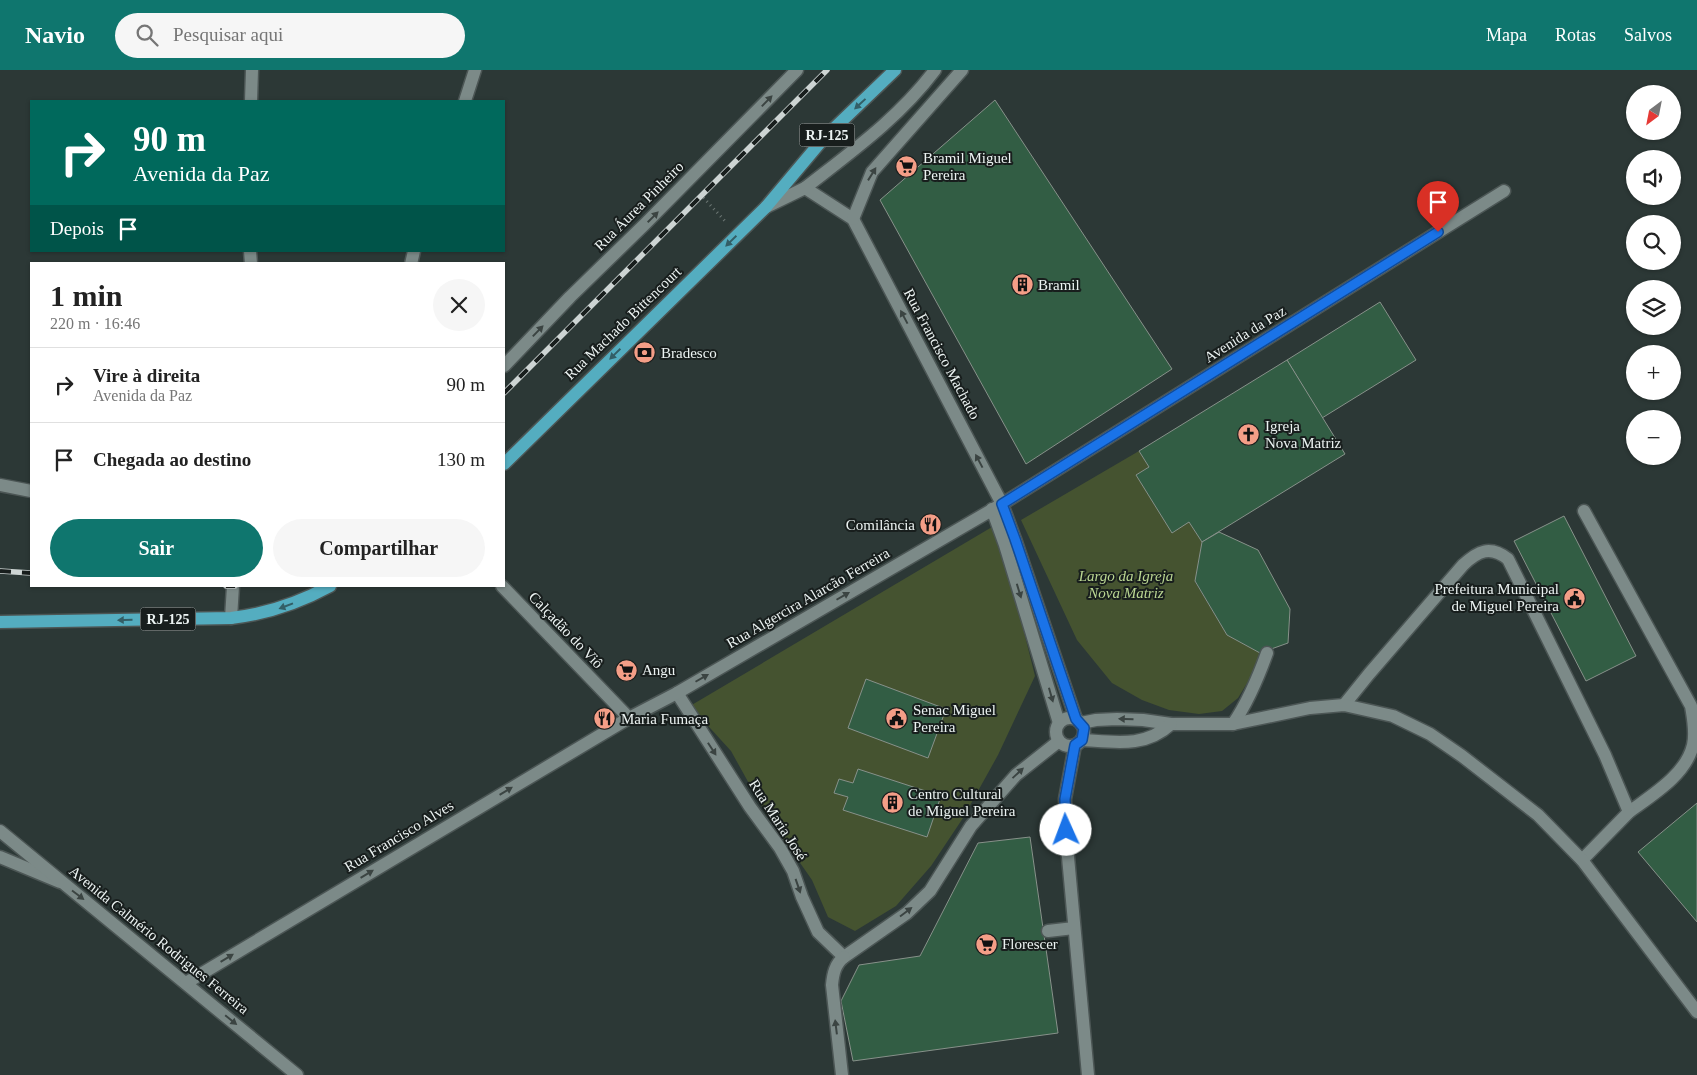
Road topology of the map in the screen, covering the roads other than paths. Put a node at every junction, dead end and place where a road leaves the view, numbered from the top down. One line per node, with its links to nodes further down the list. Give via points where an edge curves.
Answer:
1 (252, 70): 7 (street)
2 (475, 70): 8 (street)
3 (797, 70): 13 (street, Rua Áurea Pinheiro, one-way to 3)
4 (895, 70): 11 (main road, Rua Machado Bittencourt / RJ-125, one-way to 11, via 824,138)
5 (935, 70): 9 (street, Rua Machado Bittencourt, via 918,93 885,125)
6 (962, 70): 12 (street, one-way to 6, via 872,172)
7 (251, 100)
8 (465, 100)
9 (804, 188): 11 (street, Rua Machado Bittencourt); 12 (street)
10 (1504, 191): 17 (street, Avenida da Paz)
11 (766, 207): 14 (main road, Rua Machado Bittencourt / RJ-125, one-way to 14)
12 (853, 219): 17 (street, Rua Francisco Machado, one-way to 12)
13 (505, 365)
14 (505, 463)
15 (0, 485): 16 (street)
16 (30, 491)
17 (997, 507): 25 (street, Rua Algercira Alarcão Ferreira, one-way to 17); 28 (street, via 1015,539); 29 (street, one-way to 29, via 1005,545)
18 (1584, 511): 34 (street, via 1691,706 1694,729 1688,760 1670,780)
19 (233, 587): 22 (street)
20 (328, 587): 22 (main road, RJ-125, one-way to 22, via 278,609)
21 (503, 587): 27 (street, Calçadão do Viô)
22 (231, 618): 23 (main road, RJ-125, one-way to 23)
23 (0, 622)
24 (1267, 653): 31 (street, via 1252,691)
25 (677, 693): 27 (street, Rua Algercira Alarcão Ferreira); 41 (street, Rua Maria José, one-way to 41, via 780,848 818,932)
26 (1344, 705): 31 (street, via 1310,708); 34 (street, via 1463,566 1481,552 1500,552 1508,558 1605,755); 37 (street, via 1393,716 1430,734 1538,815)
27 (629, 718): 42 (street, Rua Francisco Alves, one-way to 27)
28 (1079, 721): 29 (street, via 1070,718); 30 (street, one-way to 28, via 1117,719); 33 (street, via 1084,728)
29 (1059, 723): 32 (street, via 1056,728)
30 (1171, 724): 31 (street); 33 (street, via 1145,740)
31 (1232, 724)
32 (1059, 741): 33 (street, via 1063,744); 41 (street, one-way to 32, via 907,913 930,891 971,826 1016,775)
33 (1079, 742): 39 (street, via 1065,799)
34 (1629, 812): 37 (street)
35 (0, 831): 38 (street, Avenida Calmério Rodrigues Ferreira)
36 (0, 857): 38 (street)
37 (1582, 860): 43 (street)
38 (62, 883): 42 (street, Avenida Calmério Rodrigues Ferreira, one-way to 42)
39 (1074, 928): 40 (street); 46 (street)
40 (1048, 931)
41 (844, 957): 45 (street, one-way to 41, via 832,985 836,965)
42 (186, 983): 44 (street, Avenida Calmério Rodrigues Ferreira, one-way to 44)
43 (1697, 1012)
44 (297, 1075)
45 (842, 1075)
46 (1088, 1075)

